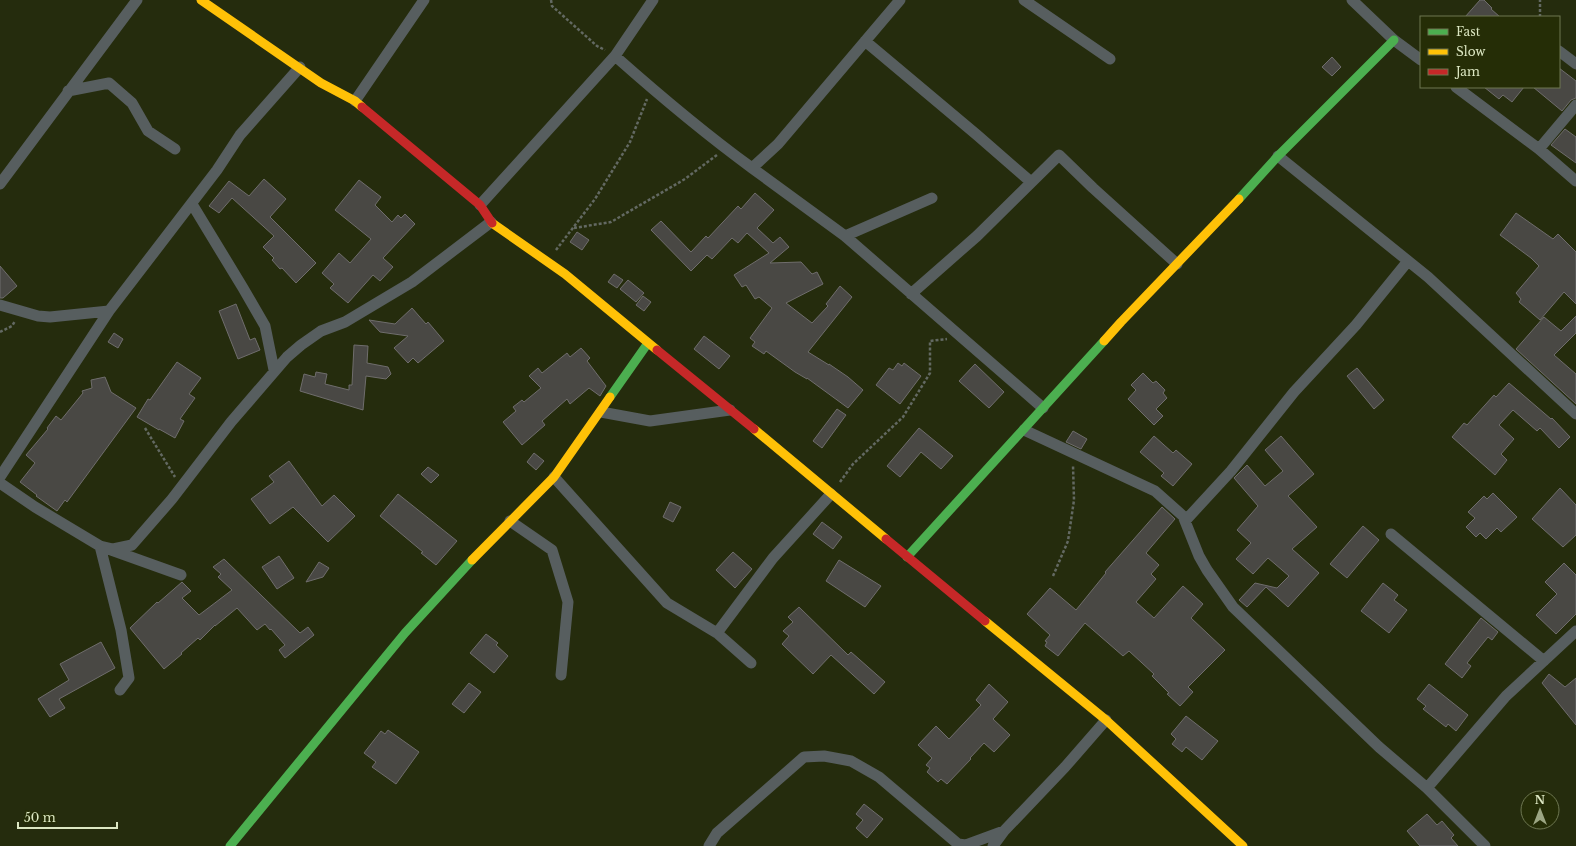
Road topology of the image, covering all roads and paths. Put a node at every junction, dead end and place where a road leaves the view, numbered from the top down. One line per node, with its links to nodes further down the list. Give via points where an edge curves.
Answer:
1 (137, 0): 21 (street)
2 (201, 0): 18 (street)
3 (424, 0): 22 (street)
4 (551, 0): 14 (path, via 552,6 597,46)
5 (653, 0): 14 (street)
6 (900, 0): 12 (street)
7 (1024, 0): 15 (street)
8 (1353, 0): 11 (street)
9 (1540, 0): 10 (path)
10 (1540, 16)
11 (1394, 40): 16 (street); 27 (street)
12 (865, 41): 28 (street, via 778,144); 30 (street)
13 (1560, 52): 17 (street)
14 (615, 56): 19 (street); 34 (street)
15 (1110, 59)
16 (1420, 59)
17 (1576, 64)
18 (300, 67): 22 (street, via 321,83); 33 (street, via 240,135)
19 (651, 88): 25 (street); 36 (path, via 630,142)
20 (1457, 88): 26 (street)
21 (68, 91): 24 (street, via 109,82 132,103 148,131); 31 (street)
22 (355, 101): 34 (street)
23 (1576, 105): 26 (street)
24 (175, 148)
25 (725, 148): 28 (street); 36 (path, via 686,179 611,222)
26 (1539, 149): 29 (street)
27 (1278, 156): 38 (street); 40 (street)
28 (752, 168): 37 (street)
29 (1576, 181)
30 (1032, 182): 40 (street, via 1059,155); 41 (street, via 977,236)
31 (0, 184)
32 (932, 198): 37 (street)
33 (192, 204): 43 (street); 48 (street, via 265,326)
34 (480, 205): 35 (street)
35 (491, 222): 39 (street); 48 (street, via 412,282 345,322 321,331)
36 (574, 228): 39 (path)
37 (845, 236): 41 (street)
38 (1408, 261): 52 (street); 62 (street, via 1356,325 1294,392 1231,471)
39 (547, 262): 47 (street)
40 (1177, 264): 49 (street)
41 (911, 294): 46 (street)
42 (0, 305): 44 (street)
43 (109, 311): 44 (street, via 50,316); 56 (street)
44 (22, 312): 45 (path, via 12,326)
45 (0, 332)
46 (961, 337): 49 (street); 60 (path, via 930,341 930,373 903,417 853,464)
47 (648, 343): 50 (street); 51 (street)
48 (274, 370): 59 (street)
49 (1043, 408): 54 (street)
50 (730, 410): 51 (street, via 650,421); 60 (street)
51 (601, 412): 57 (street)
52 (1576, 414)
53 (145, 428): 59 (path, via 170,471)
54 (1024, 430): 55 (street); 65 (street)
55 (1072, 452): 62 (street, via 1155,491 1183,516); 67 (path, via 1074,500 1068,541)
56 (0, 477)
57 (554, 478): 61 (street); 69 (street, via 666,603)
58 (0, 483): 64 (street)
59 (182, 486): 64 (street, via 132,546)
60 (831, 494): 65 (street); 69 (street, via 773,558)
61 (510, 521): 72 (street, via 552,550 568,602); 77 (street, via 405,633)
62 (1184, 521): 75 (street, via 1199,556 1233,607 1379,747)
63 (1391, 534): 70 (street)
64 (100, 546): 66 (street); 73 (street, via 121,630 129,678)
65 (907, 557): 74 (street)
66 (181, 575)
67 (1053, 576)
68 (1576, 631): 70 (street)
69 (717, 633): 71 (street)
70 (1544, 661): 75 (street, via 1506,696)
71 (751, 663)
72 (561, 675)
73 (120, 690)
74 (1106, 720): 76 (street); 80 (street)
75 (1427, 788): 81 (street)
76 (1004, 831): 78 (street, via 966,845 958,844 879,777 851,761 824,756 804,757 717,833); 79 (street)
77 (230, 846)
78 (709, 846)
79 (993, 846)
80 (1243, 846)
81 (1485, 846)

